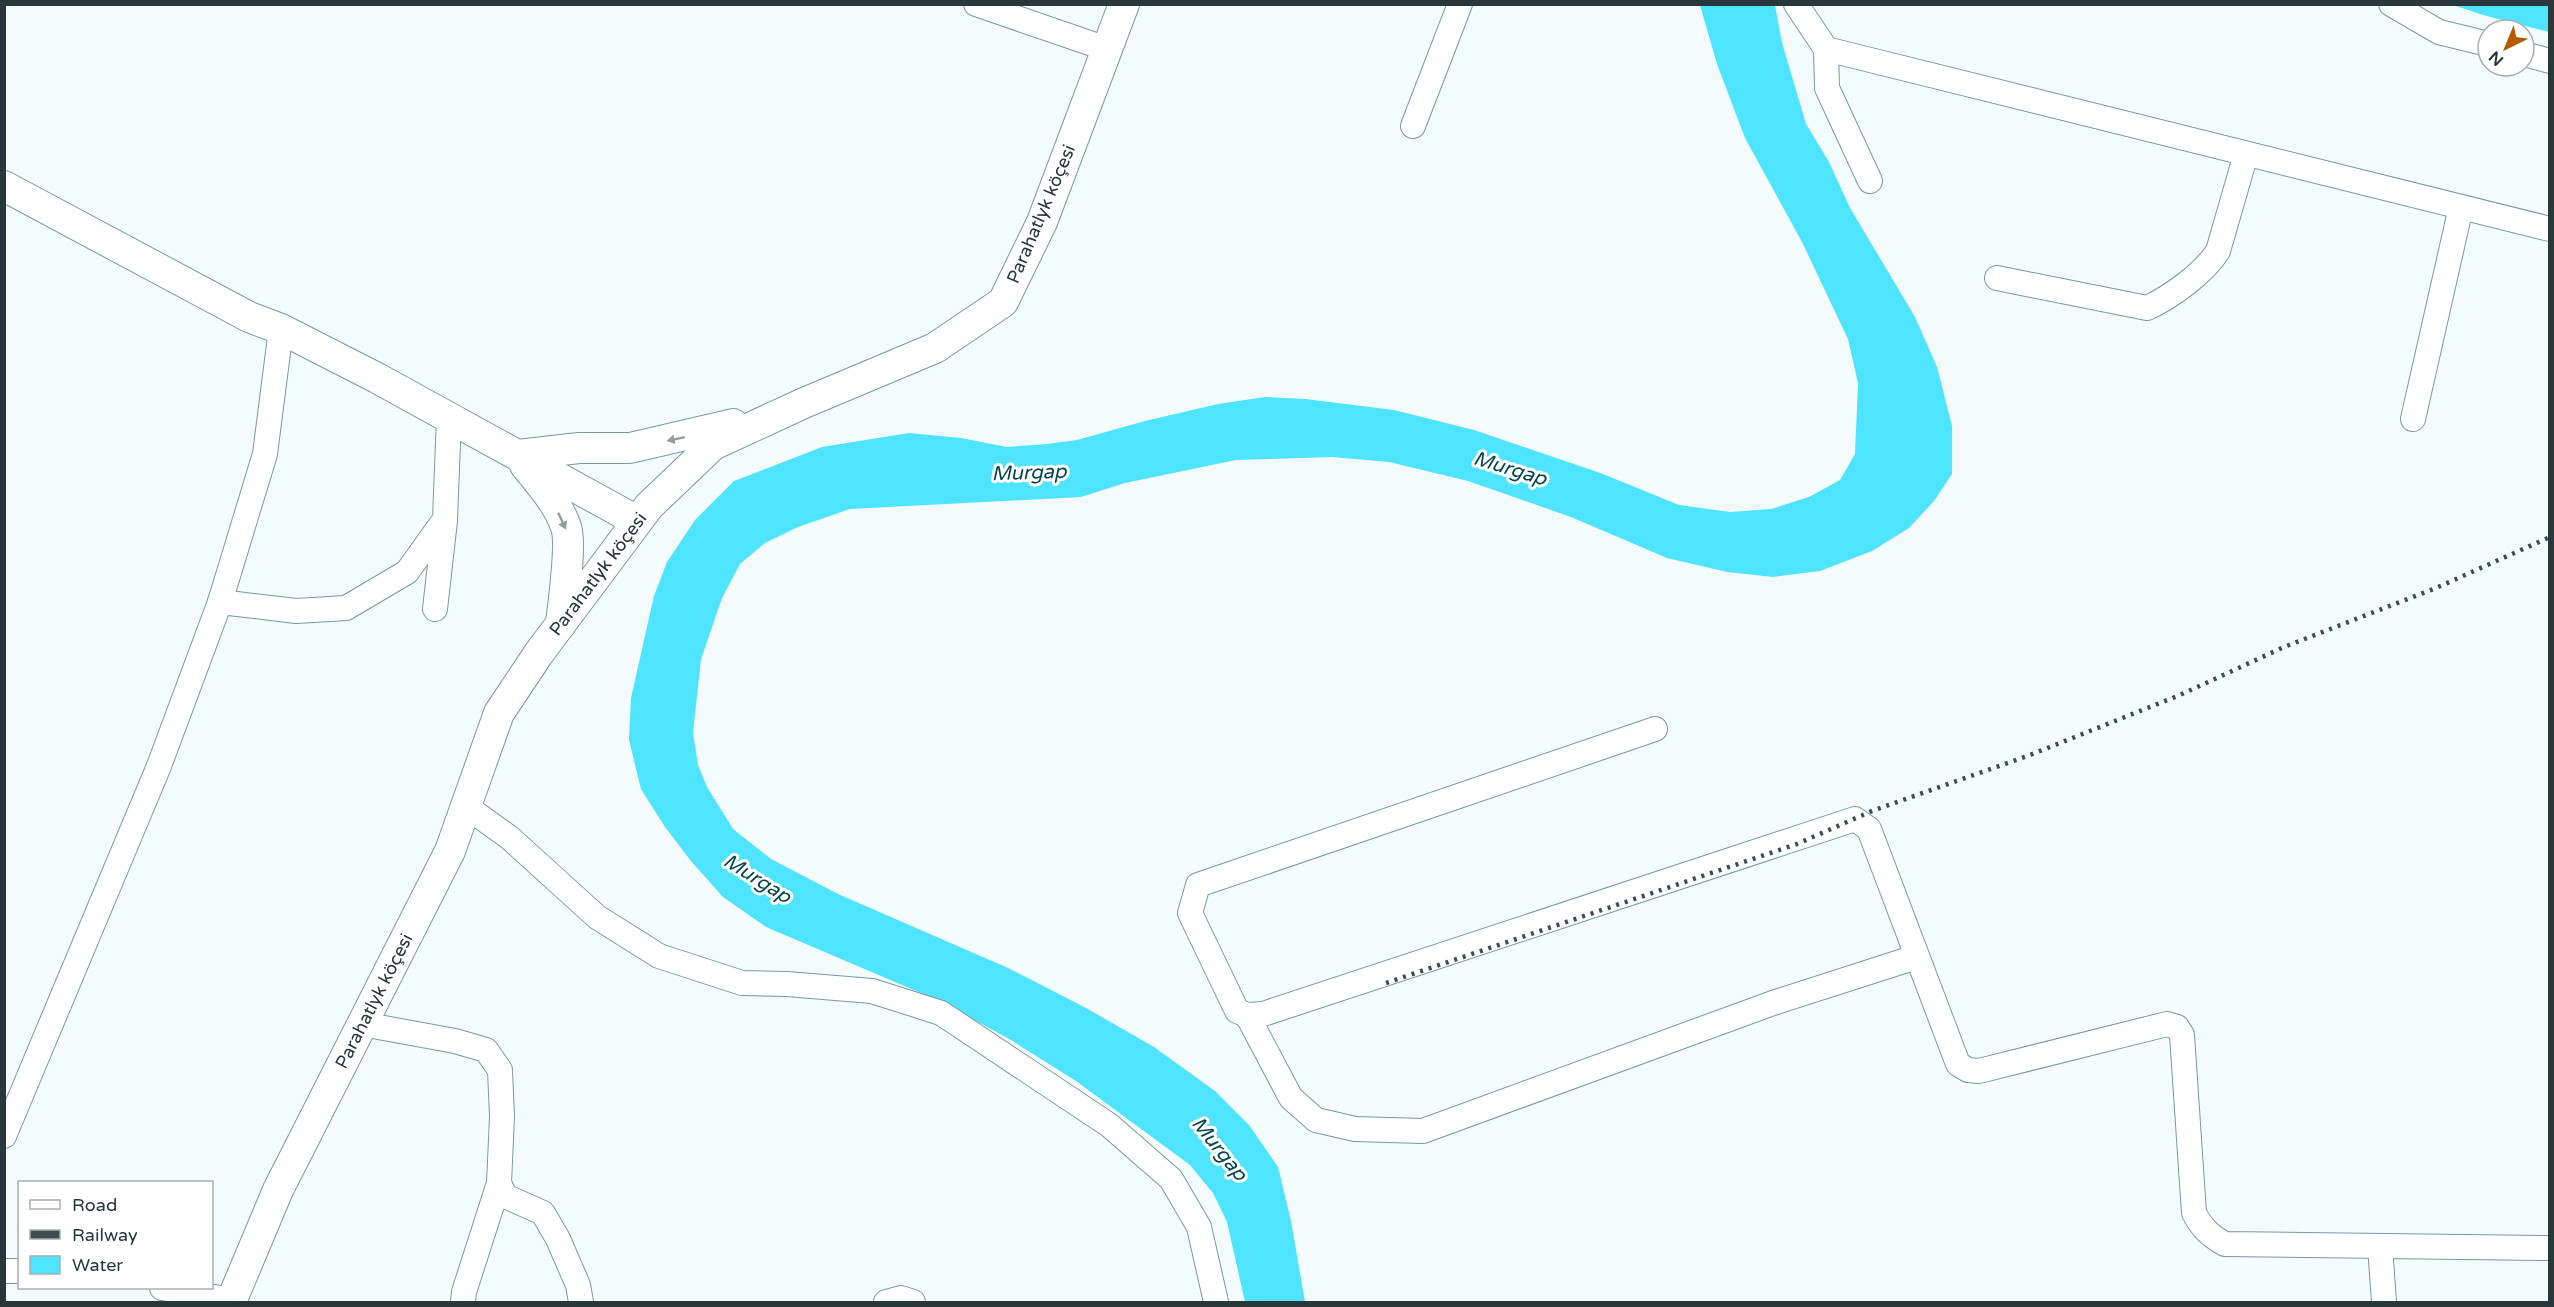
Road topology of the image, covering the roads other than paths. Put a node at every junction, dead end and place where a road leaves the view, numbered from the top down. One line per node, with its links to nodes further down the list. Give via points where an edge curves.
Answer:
1 (976, 4): 7 (street)
2 (1124, 4): 7 (main road, Parahatlyk köçesi)
3 (1460, 4): 9 (street)
4 (1796, 4): 8 (street)
5 (2391, 4): 6 (street, via 2439,32)
6 (2476, 42)
7 (1107, 49): 17 (main road, Parahatlyk köçesi, via 1042,222 1003,302 935,348)
8 (1826, 50): 10 (street); 11 (street, via 1827,88)
9 (1413, 126)
10 (2246, 154): 13 (street); 15 (street, via 2218,251 2209,265 2158,303 2147,308)
11 (1870, 181)
12 (4, 186): 16 (main road, via 249,317)
13 (2461, 207): 14 (street); 19 (street)
14 (2550, 229)
15 (1998, 278)
16 (281, 329): 18 (main road); 23 (street, via 265,454)
17 (793, 408): 20 (main road, one-way to 20, via 630,448 579,448); 22 (main road, Parahatlyk köçesi, via 713,446)
18 (449, 418): 20 (main road); 21 (street)
19 (2413, 419)
20 (518, 455): 22 (main road); 25 (main road, one-way to 25, via 552,500 567,529)
21 (445, 519): 23 (street, via 407,572 346,608 296,611); 24 (street)
22 (637, 521): 25 (main road, Parahatlyk köçesi)
23 (220, 602): 31 (street, via 159,766)
24 (435, 609)
25 (561, 624): 27 (main road, Parahatlyk köçesi, via 499,713)
26 (1655, 729): 29 (street, via 1198,885 1190,913 1237,1011)
27 (467, 807): 30 (main road, Parahatlyk köçesi, via 450,851); 41 (street, via 510,838 597,917 659,956 742,983 872,991 941,1012 1109,1125 1171,1179 1199,1227)
28 (1916, 957): 29 (street, via 1773,1003 1423,1131 1356,1129 1316,1120 1291,1098); 29 (street, via 1869,829 1855,819 1263,1014); 33 (street, via 1958,1064 1968,1070 1979,1071 2167,1024 2177,1027 2182,1035 2194,1213 2201,1227 2215,1238 2225,1244)
29 (1247, 1014)
30 (362, 1024): 32 (street, via 486,1050 500,1070); 36 (main road, Parahatlyk köçesi, via 278,1190)
31 (4, 1136)
32 (499, 1183): 37 (street); 38 (street, via 505,1196 543,1214 578,1285)
33 (2380, 1246): 34 (street); 42 (street)
34 (2550, 1248)
35 (172, 1289): 36 (street)
36 (232, 1301)
37 (463, 1302)
38 (581, 1302)
39 (886, 1302): 40 (street, via 901,1298)
40 (913, 1302)
41 (1216, 1302)
42 (2384, 1302)

